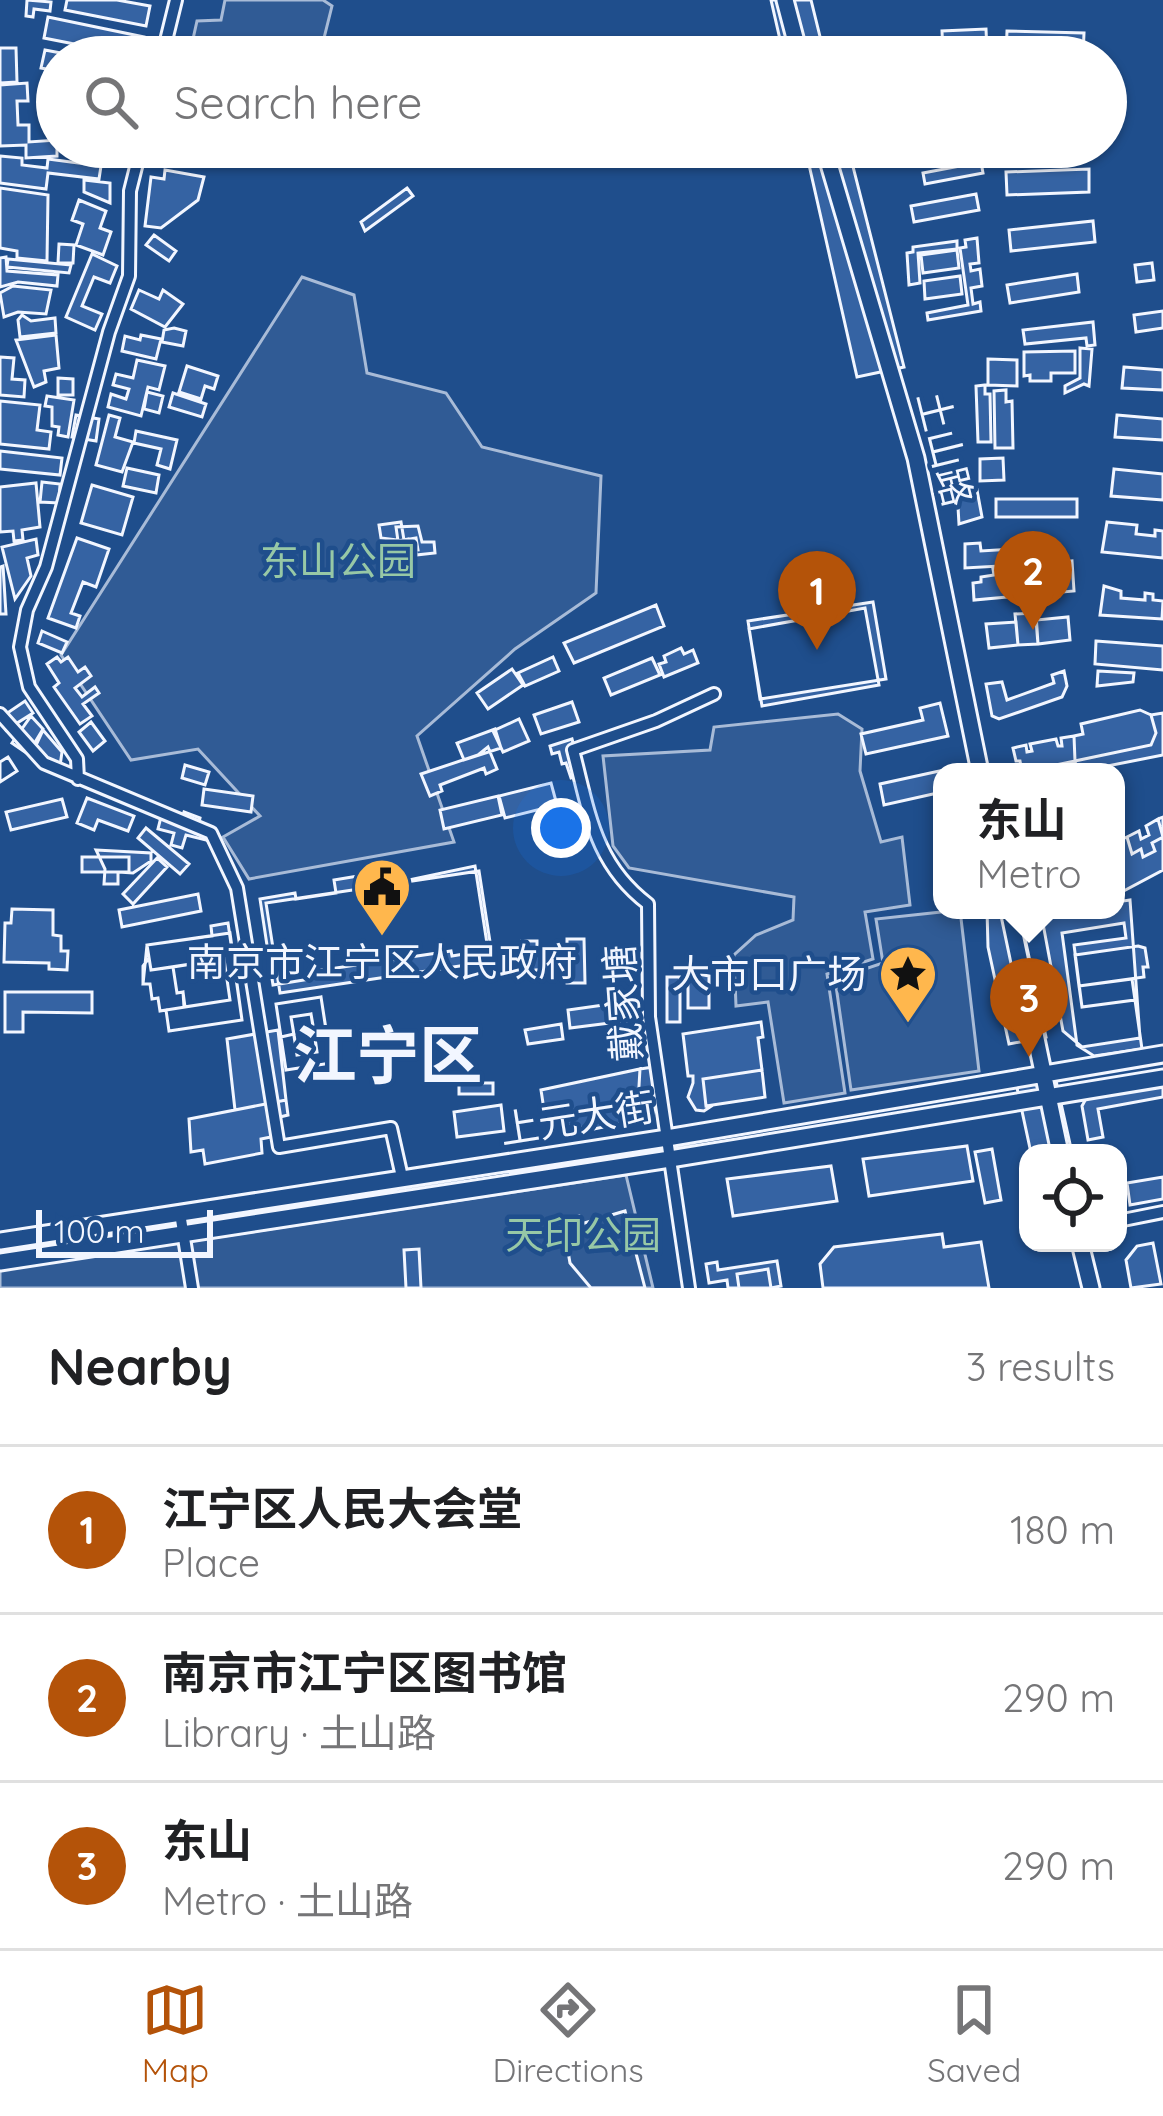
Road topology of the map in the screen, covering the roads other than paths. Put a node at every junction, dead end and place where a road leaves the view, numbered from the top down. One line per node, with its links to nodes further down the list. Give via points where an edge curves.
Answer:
1 (176, 0): 3 (street)
2 (785, 0): 4 (main road)
3 (167, 36)
4 (794, 36)
5 (135, 168): 10 (street, via 129,276 20,647 28,687 77,759)
6 (830, 168): 9 (main road, 土山路, via 916,458)
7 (714, 694): 16 (street, 戴家塘, via 573,750 598,847 622,885 647,904 649,1018)
8 (0, 714): 10 (street, via 44,763)
9 (978, 763)
10 (78, 779): 19 (street, via 211,833 237,888 279,1147 391,1128)
11 (1011, 919): 13 (main road)
12 (1163, 1054): 13 (main road, 上元大街)
13 (1042, 1073): 15 (main road); 16 (main road, 上元大街)
14 (1163, 1078): 15 (main road, 上元大街)
15 (1048, 1097): 17 (main road); 18 (main road, 上元大街)
16 (667, 1138): 18 (street); 19 (main road, 上元大街)
17 (1058, 1144)
18 (670, 1159): 23 (main road, 上元大街); 28 (street)
19 (402, 1178): 21 (main road, 上元大街)
20 (1163, 1212): 22 (street)
21 (180, 1213): 23 (street); 24 (main road, 上元大街)
22 (1127, 1219)
23 (183, 1234): 26 (main road, 上元大街); 27 (street)
24 (0, 1241)
25 (1082, 1252): 29 (main road)
26 (0, 1262)
27 (193, 1288)
28 (689, 1288)
29 (1091, 1288)

